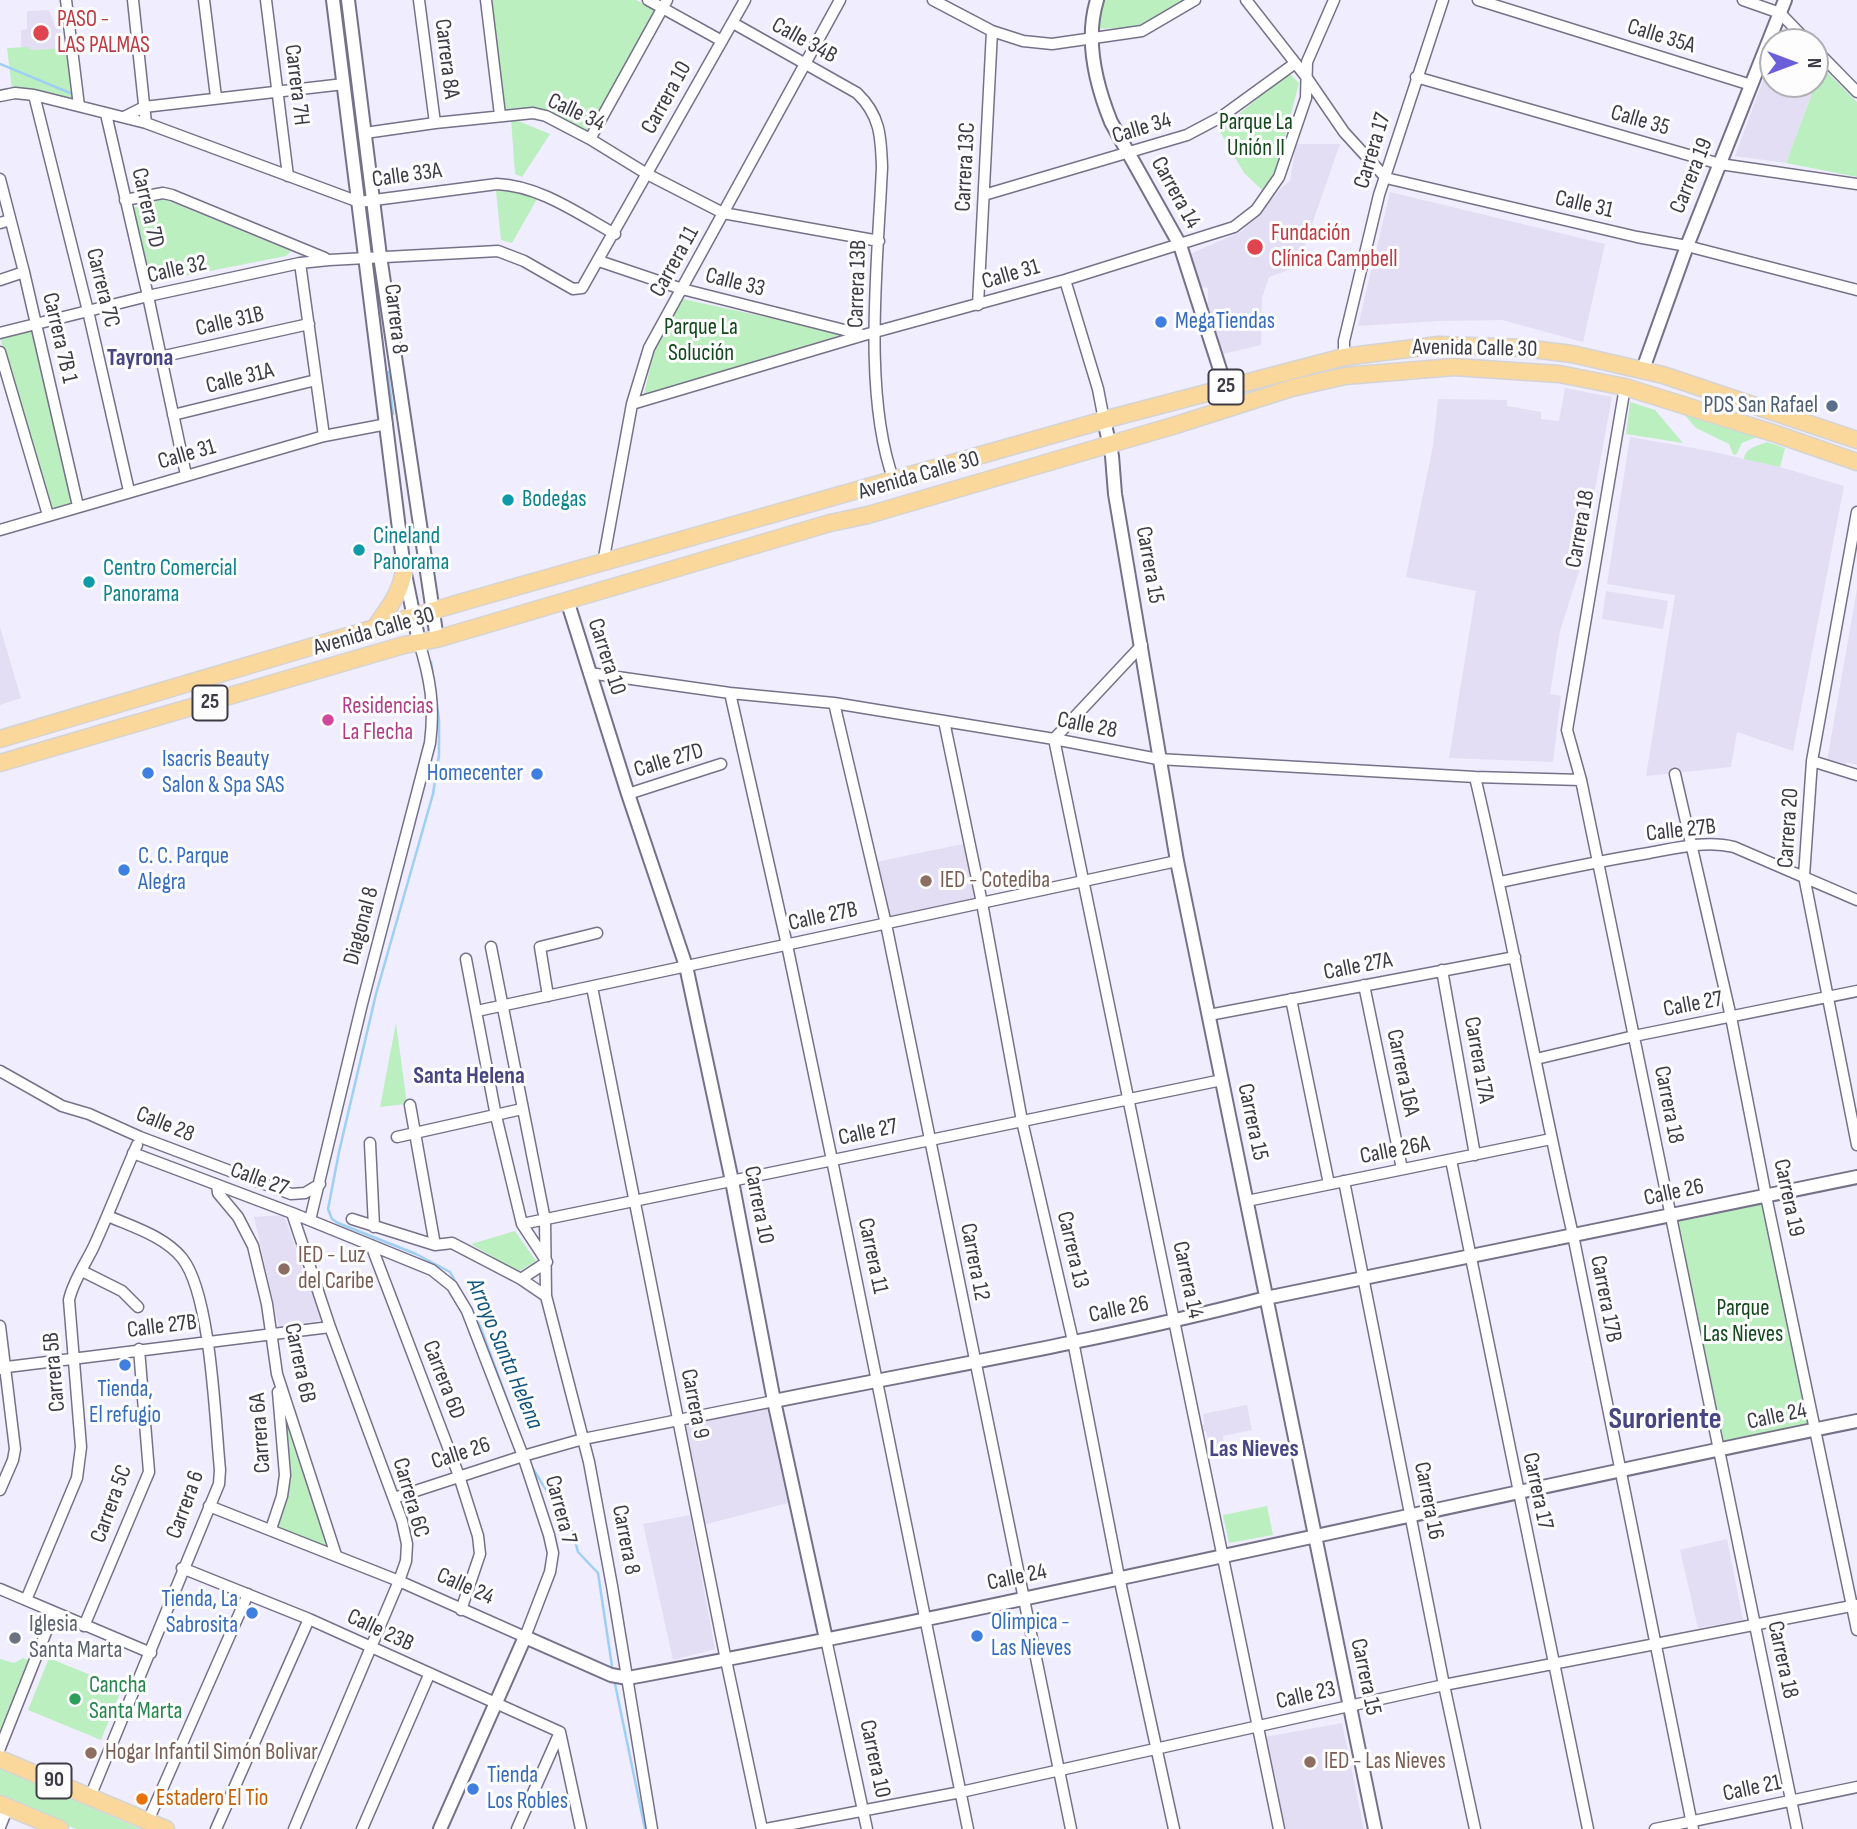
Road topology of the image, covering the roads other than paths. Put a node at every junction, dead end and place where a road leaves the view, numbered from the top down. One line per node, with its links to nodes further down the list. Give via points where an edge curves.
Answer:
1 (66, 0): 41 (street)
2 (133, 0): 42 (street)
3 (204, 0): 40 (street)
4 (266, 0): 35 (street, Carrera 7H)
5 (333, 0): 33 (street, Carrera 8)
6 (348, 0): 48 (street, Carrera 8)
7 (419, 0): 47 (street, Carrera 8A)
8 (486, 0): 44 (street)
9 (648, 0): 21 (street)
10 (745, 0): 23 (street, Carrera 10)
11 (840, 0): 29 (street, Carrera 11)
12 (933, 0): 25 (street)
13 (1097, 0): 26 (street, Carrera 14)
14 (1195, 0): 26 (street, via 1142,32)
15 (1246, 0): 30 (street)
16 (1334, 0): 32 (street, via 1307,62)
17 (1443, 0): 31 (street, Carrera 17)
18 (1478, 0): 34 (street, Calle 35A)
19 (1743, 0): 22 (street)
20 (1785, 0): 22 (street, Carrera 19)
21 (665, 4): 27 (street); 49 (street)
22 (1780, 13): 24 (street); 34 (street, Carrera 19)
23 (733, 23): 27 (street, Carrera 10); 29 (street, Calle 34B)
24 (1794, 28)
25 (992, 31): 26 (street, via 1052,44); 57 (street, Carrera 13C)
26 (1091, 39): 50 (street, Carrera 14, via 1104,105)
27 (722, 41): 52 (street, Carrera 10)
28 (1829, 63): 36 (street)
29 (807, 64): 37 (street, Calle 34B); 61 (street, Carrera 11)
30 (1294, 64): 32 (street); 50 (street, Calle 34, via 1205,127)
31 (1416, 77): 51 (street, Calle 35); 54 (street, Carrera 17)
32 (1307, 78): 54 (street, via 1344,132); 65 (street, Calle 31, via 1304,104 1279,177 1268,195 1234,227)
33 (344, 84): 35 (street); 60 (street, Carrera 8)
34 (1751, 85): 51 (street, Carrera 19)
35 (278, 91): 40 (street); 53 (street, Carrera 7H)
36 (1857, 92)
37 (857, 93): 64 (street, Carrera 13B, via 869,105 882,142)
38 (34, 95): 39 (street); 41 (street); 79 (street, Carrera 7C)
39 (0, 96)
40 (216, 97): 42 (street)
41 (79, 106): 43 (street)
42 (144, 107): 45 (street); 46 (street)
43 (106, 114): 45 (street); 58 (street, Carrera 7D)
44 (500, 115): 47 (street, Calle 34); 49 (street, Calle 34, via 546,116)
45 (124, 117): 46 (street, Calle 33A)
46 (146, 123): 53 (street, Calle 33A)
47 (435, 123): 48 (street, Calle 34)
48 (365, 133): 59 (street, Carrera 8)
49 (590, 139): 52 (street, Calle 34)
50 (1129, 153): 57 (street, Calle 34); 65 (street, Carrera 14)
51 (1720, 164): 56 (street, Calle 35); 66 (street, Carrera 19)
52 (648, 174): 61 (street, Calle 34); 63 (street, Carrera 10)
53 (288, 176): 60 (street, Calle 33A)
54 (1386, 178): 66 (street, Calle 31); 87 (street, Carrera 17, via 1344,341)
55 (0, 179): 62 (street, Carrera 7B 1)
56 (1857, 184)
57 (985, 195): 78 (street, Carrera 13C)
58 (125, 200): 69 (street, via 172,195); 77 (street, Carrera 7D)
59 (374, 200): 60 (street, Calle 33A); 63 (street, Calle 33A, via 516,185 539,192); 67 (street, Carrera 8)
60 (359, 202): 68 (street, Carrera 8)
61 (723, 213): 64 (street, Calle 34); 75 (street, Carrera 11)
62 (5, 222): 72 (street, Carrera 7B 1)
63 (615, 234): 70 (street, Carrera 10)
64 (879, 241): 82 (street, Carrera 13B)
65 (1180, 245): 74 (street, Calle 31); 90 (street, Carrera 14)
66 (1687, 246): 76 (street, Calle 31); 88 (street, Carrera 19)
67 (380, 256): 68 (street); 70 (street, Carrera 10, via 498,251 573,289 582,288); 111 (street, Carrera 8)
68 (366, 257): 69 (street, Calle 32); 96 (street, Carrera 8)
69 (329, 260): 71 (street, Calle 32)
70 (598, 261): 75 (street, Calle 33)
71 (300, 263): 77 (street, Calle 32); 81 (street)
72 (24, 272): 73 (street); 80 (street, Carrera 7B 1)
73 (0, 280)
74 (1065, 280): 78 (street, Calle 31); 95 (street)
75 (682, 289): 84 (street, Calle 33); 92 (street, Carrera 11, via 649,348)
76 (1857, 290)
77 (148, 296): 79 (street, Calle 32); 86 (street, Carrera 7D)
78 (978, 305): 82 (street, Calle 31)
79 (88, 311): 80 (street, Calle 32); 103 (street, Carrera 7C)
80 (36, 324): 83 (street, Calle 32); 104 (street, Carrera 7B 1)
81 (309, 324): 86 (street, Calle 31B); 89 (street)
82 (876, 332): 84 (street, Calle 31); 102 (street, Carrera 13B, via 881,436)
83 (0, 333)
84 (864, 335): 92 (street, Calle 31)
85 (0, 352): 106 (street)
86 (160, 357): 94 (street, Carrera 7D)
87 (1344, 357): 88 (highway, Avenida Calle 30 / 25, via 1413,347 1473,345 1572,354); 90 (highway, Avenida Calle 30 / 25)
88 (1643, 369): 98 (highway, Avenida Calle 30 / 25)
89 (316, 380): 94 (street, Calle 31A); 97 (street)
90 (1226, 387): 93 (street, Carrera 14); 95 (highway, Avenida Calle 30 / 25)
91 (1625, 387): 93 (highway, Avenida Calle 30 / 25, via 1559,374 1454,367 1345,376); 100 (highway, Avenida Calle 30 / 25); 130 (street, Carrera 18, via 1567,730)
92 (632, 404): 108 (street, Carrera 11)
93 (1232, 407): 99 (highway, Avenida Calle 30 / 25)
94 (173, 415): 101 (street, Carrera 7D)
95 (1104, 420): 99 (street, Carrera 15); 102 (highway, Avenida Calle 30 / 25)
96 (387, 424): 97 (street, Calle 31); 109 (street, Carrera 8)
97 (324, 436): 101 (street, Calle 31)
98 (1857, 440)
99 (1109, 444): 110 (highway, Avenida Calle 30 / 25); 116 (street, Carrera 15)
100 (1857, 462)
101 (186, 475): 103 (street, Calle 31)
102 (894, 481): 108 (highway, Avenida Calle 30 / 25)
103 (129, 491): 104 (street, Calle 31)
104 (78, 506): 106 (street, Calle 31)
105 (1857, 512): 124 (street, Carrera 20)
106 (48, 515): 107 (street, Calle 31)
107 (0, 530)
108 (603, 564): 111 (highway, Avenida Calle 30 / 25)
109 (404, 569): 112 (street, Carrera 8); 113 (highway, via 395,601)
110 (567, 600): 114 (highway, Avenida Calle 30 / 25); 117 (street, Carrera 10)
111 (431, 613): 112 (highway, Avenida Calle 30 / 25); 114 (street, Carrera 8)
112 (414, 617): 113 (highway, Avenida Calle 30 / 25); 115 (street, Carrera 8)
113 (374, 629): 121 (highway, Avenida Calle 30 / 25)
114 (437, 639): 115 (highway, Avenida Calle 30 / 25)
115 (419, 642): 125 (highway, Avenida Calle 30 / 25); 182 (street, Diagonal 8, via 432,686 430,743)
116 (1142, 645): 122 (street); 123 (street, Carrera 15)
117 (589, 673): 118 (street, Calle 28); 131 (street, Carrera 10)
118 (730, 693): 119 (street, Calle 28); 142 (street, Carrera 11)
119 (834, 703): 120 (street, Calle 28); 140 (street, Carrera 12)
120 (944, 721): 122 (street, Calle 28); 139 (street, Carrera 13)
121 (0, 739)
122 (1054, 739): 123 (street, Calle 28); 136 (street, Carrera 14)
123 (1158, 759): 129 (street, Calle 28); 133 (street, Carrera 15)
124 (1812, 761): 128 (street); 135 (street, Carrera 20)
125 (0, 763)
126 (721, 764): 131 (street, Calle 27D)
127 (1675, 774): 132 (street, Carrera 19)
128 (1857, 775)
129 (1475, 777): 130 (street, Calle 28); 137 (street, Carrera 17B)
130 (1581, 780): 134 (street, Carrera 18)
131 (628, 794): 146 (street, Carrera 10)
132 (1690, 846): 134 (street, Calle 27B); 135 (street, Calle 27B, via 1727,845); 157 (street, Carrera 19)
133 (1177, 861): 136 (street, Calle 27B); 156 (street, Carrera 15)
134 (1598, 862): 137 (street, Calle 27B); 158 (street, Carrera 18)
135 (1804, 877): 138 (street, Calle 27B); 152 (street, Carrera 20)
136 (1083, 881): 139 (street, Calle 27B); 162 (street, Carrera 14)
137 (1500, 882): 144 (street, Carrera 17B)
138 (1857, 900)
139 (982, 903): 140 (street, Calle 27B); 166 (street, Carrera 13)
140 (886, 924): 142 (street, Calle 27B); 170 (street, Carrera 12)
141 (597, 933): 151 (street, via 542,945 539,950)
142 (787, 945): 146 (street, Calle 27B); 175 (street, Carrera 11)
143 (491, 947): 154 (street, Carrera 8)
144 (1515, 957): 147 (street, Calle 27A); 159 (street, Carrera 17B)
145 (466, 959): 155 (street)
146 (687, 966): 149 (street, Calle 27B); 180 (street, Carrera 10)
147 (1442, 970): 148 (street, Calle 27A); 174 (street, Carrera 17A)
148 (1364, 985): 153 (street, Calle 27A); 177 (street, Carrera 16A)
149 (592, 986): 151 (street, Calle 27B); 185 (street, Carrera 9)
150 (1857, 991): 152 (street, Calle 27)
151 (548, 996): 154 (street, Calle 27B)
152 (1828, 997): 157 (street, Calle 27); 172 (street, Carrera 20)
153 (1291, 999): 156 (street, Calle 27A); 183 (street)
154 (502, 1006): 155 (street, Calle 27B); 164 (street, Carrera 8)
155 (477, 1011): 165 (street)
156 (1209, 1015): 161 (street, Carrera 15)
157 (1731, 1017): 158 (street, Calle 27); 184 (street, Carrera 19)
158 (1634, 1036): 159 (street, Calle 27); 188 (street, Carrera 18)
159 (1536, 1059): 169 (street, Carrera 17B)
160 (0, 1072): 182 (street, Calle 28, via 62,1106 291,1194 305,1193)
161 (1222, 1080): 162 (street, Calle 27); 186 (street, Carrera 15)
162 (1128, 1099): 166 (street, Calle 27); 207 (street, Carrera 14)
163 (410, 1105): 167 (street)
164 (522, 1109): 165 (street); 192 (street, Carrera 8)
165 (496, 1116): 167 (street); 193 (street)
166 (1022, 1121): 170 (street, Calle 27); 212 (street, Carrera 13)
167 (415, 1134): 168 (street); 198 (street)
168 (397, 1138)
169 (1551, 1139): 174 (street, Calle 26A); 195 (street, Carrera 17B)
170 (930, 1140): 175 (street, Calle 27); 215 (street, Carrera 12)
171 (370, 1143): 194 (street)
172 (1857, 1145)
173 (135, 1149): 179 (street, Calle 27); 189 (street, Carrera 5B)
174 (1475, 1155): 176 (street, Calle 26A)
175 (832, 1160): 180 (street, Calle 27); 218 (street, Carrera 11)
176 (1451, 1160): 177 (street, Calle 26A); 199 (street, Carrera 17)
177 (1402, 1169): 181 (street, Calle 26A)
178 (1857, 1177): 184 (street, Calle 26)
179 (218, 1181): 187 (street, Calle 27); 210 (street, Carrera 6B, via 218,1193 253,1246)
180 (732, 1181): 185 (street, Calle 27); 219 (street, Carrera 10)
181 (1344, 1181): 183 (street, Calle 26A); 202 (street, Carrera 16)
182 (320, 1184): 191 (street, Diagonal 8)
183 (1329, 1184): 186 (street, Calle 26A)
184 (1766, 1195): 188 (street, Calle 26); 222 (street, Carrera 19)
185 (635, 1201): 192 (street, Calle 27); 220 (street, Carrera 9)
186 (1247, 1201): 205 (street, Carrera 15)
187 (292, 1213): 191 (street, Calle 27); 209 (street, Carrera 6C)
188 (1671, 1215): 195 (street, Calle 26); 224 (street, Carrera 18)
189 (108, 1216): 201 (street, Carrera 5B); 211 (street, Carrera 6, via 159,1238 182,1258 195,1281)
190 (352, 1219): 194 (street)
191 (310, 1220): 197 (street, Calle 27)
192 (545, 1220): 193 (street, Calle 27); 200 (street, Carrera 8)
193 (522, 1224): 200 (street)
194 (374, 1227): 196 (street)
195 (1573, 1235): 199 (street, Calle 26); 226 (street, Carrera 17B)
196 (390, 1243): 197 (street, Carrera 7); 198 (street); 225 (street, Carrera 7, via 452,1286 467,1311)
197 (371, 1245): 227 (street, Carrera 6D)
198 (435, 1245): 203 (street, via 452,1243)
199 (1471, 1256): 202 (street, Calle 26); 229 (street, Carrera 17)
200 (547, 1262): 203 (street); 204 (street, Carrera 8)
201 (82, 1271): 206 (street, via 122,1291); 214 (street, Carrera 5B, via 69,1300)
202 (1364, 1278): 205 (street, Calle 26); 232 (street, Carrera 16)
203 (520, 1279): 204 (street)
204 (546, 1296): 223 (street, Carrera 8)
205 (1266, 1298): 207 (street, Calle 26); 234 (street, Carrera 15)
206 (138, 1307)
207 (1174, 1320): 212 (street, Calle 26); 236 (street, Carrera 14)
208 (0, 1326): 216 (street)
209 (330, 1327): 210 (street, Calle 27B); 230 (street, Carrera 6C)
210 (271, 1334): 211 (street, Calle 27B); 217 (street, Carrera 6B)
211 (207, 1340): 213 (street, Calle 27B); 231 (street, Carrera 6, via 220,1470)
212 (1073, 1341): 215 (street, Calle 26); 238 (street, Carrera 13)
213 (139, 1349): 214 (street, Calle 27B); 249 (street, Carrera 5C, via 149,1472)
214 (73, 1358): 216 (street, Calle 27B); 243 (street, Carrera 5B, via 80,1447 77,1478)
215 (974, 1362): 218 (street, Calle 26); 242 (street, Carrera 12)
216 (3, 1368): 228 (street, via 15,1449)
217 (277, 1374): 233 (street, Carrera 6A, via 285,1475); 235 (street, Carrera 6B)
218 (877, 1380): 219 (street, Calle 26); 247 (street, Carrera 11)
219 (774, 1401): 220 (street, Calle 26); 253 (street, Carrera 10)
220 (678, 1419): 223 (street, Calle 26); 257 (street, Carrera 9)
221 (1857, 1421): 222 (street, Calle 24)
222 (1816, 1430): 224 (street, Calle 24); 244 (street, Carrera 19)
223 (583, 1440): 225 (street, Calle 26); 260 (street, Carrera 8)
224 (1720, 1451): 226 (street, Calle 24); 250 (street, Carrera 18)
225 (523, 1456): 227 (street, Calle 26); 252 (street, Carrera 7, via 552,1553 550,1572)
226 (1620, 1471): 229 (street, Calle 24); 254 (street, Carrera 17B)
227 (459, 1476): 230 (street, Calle 26); 245 (street, Carrera 6D, via 480,1554)
228 (0, 1490)
229 (1518, 1493): 232 (street, Calle 24); 258 (street, Carrera 17)
230 (394, 1498): 239 (street, Carrera 6C, via 407,1544)
231 (209, 1506): 233 (street, Calle 24); 237 (street, Carrera 6)
232 (1412, 1516): 234 (street, Calle 24); 261 (street, Carrera 16)
233 (271, 1529): 235 (street, Calle 24)
234 (1315, 1535): 236 (street, Calle 24); 263 (street, Carrera 15)
235 (336, 1555): 239 (street, Calle 24)
236 (1223, 1555): 238 (street, Calle 24); 264 (street, Carrera 14)
237 (182, 1568): 241 (street, Calle 23B); 256 (street, Carrera 6)
238 (1119, 1577): 242 (street, Calle 24); 267 (street, Carrera 13)
239 (400, 1581): 245 (street, Calle 24); 255 (street, Carrera 6C)
240 (0, 1590): 243 (street)
241 (248, 1594): 248 (street, Calle 23B); 276 (street)
242 (1023, 1599): 247 (street, Calle 24); 269 (street, Carrera 12)
243 (26, 1600): 246 (street)
244 (1855, 1606): 250 (street, Calle 23); 251 (street, Carrera 19)
245 (461, 1610): 252 (street, Calle 24)
246 (54, 1612): 249 (street); 266 (street)
247 (927, 1618): 253 (street, Calle 24); 271 (street, Carrera 11)
248 (309, 1619): 255 (street, Calle 23B); 281 (street)
249 (84, 1626): 256 (street)
250 (1755, 1626): 254 (street, Calle 23); 273 (street, Carrera 18)
251 (1857, 1630)
252 (525, 1637): 260 (street, Calle 24); 262 (street, Carrera 7)
253 (826, 1639): 257 (street, Calle 24); 275 (street, Carrera 10)
254 (1657, 1644): 258 (street, Calle 23); 277 (street, Carrera 17B)
255 (371, 1647): 259 (street, Calle 23B); 282 (street, Carrera 6C)
256 (151, 1653): 272 (street, Carrera 6)
257 (726, 1660): 260 (street, Calle 24); 288 (street, Carrera 9)
258 (1553, 1665): 261 (street, Calle 23); 296 (street, Carrera 17)
259 (429, 1675): 262 (street, Calle 23B); 283 (street)
260 (628, 1678): 287 (street, Carrera 8)
261 (1444, 1685): 263 (street, Calle 23); 295 (street, Carrera 16)
262 (495, 1702): 265 (street, Calle 23B); 284 (street, Carrera 7)
263 (1350, 1706): 264 (street, Calle 23); 294 (street, Carrera 15)
264 (1258, 1728): 267 (street, Calle 23); 293 (street, Carrera 14)
265 (560, 1732): 285 (street); 286 (street)
266 (0, 1748)
267 (1156, 1748): 269 (street, Calle 23); 292 (street, Carrera 13)
268 (0, 1759): 272 (highway, 90)
269 (1058, 1770): 271 (street, Calle 23); 291 (street, Carrera 12)
270 (1857, 1787): 273 (street, Calle 21)
271 (961, 1793): 275 (street, Calle 23); 290 (street, Carrera 11)
272 (90, 1797): 276 (highway, 90)
273 (1791, 1800): 277 (street, Calle 21); 298 (street, Carrera 18)
274 (4, 1805): 278 (street); 279 (highway, 90)
275 (863, 1811): 288 (street, Calle 23); 289 (street, Carrera 10)
276 (148, 1822): 280 (highway, 90)
277 (1692, 1825): 297 (street, Calle 21)
278 (0, 1827)
279 (60, 1829)
280 (166, 1829)
281 (216, 1829)
282 (294, 1829)
283 (362, 1829)
284 (440, 1829)
285 (517, 1829)
286 (581, 1829)
287 (652, 1829)
288 (764, 1829)
289 (867, 1829)
290 (968, 1829)
291 (1070, 1829)
292 (1174, 1829)
293 (1279, 1829)
294 (1375, 1829)
295 (1475, 1829)
296 (1588, 1829)
297 (1655, 1829)
298 (1797, 1829)

